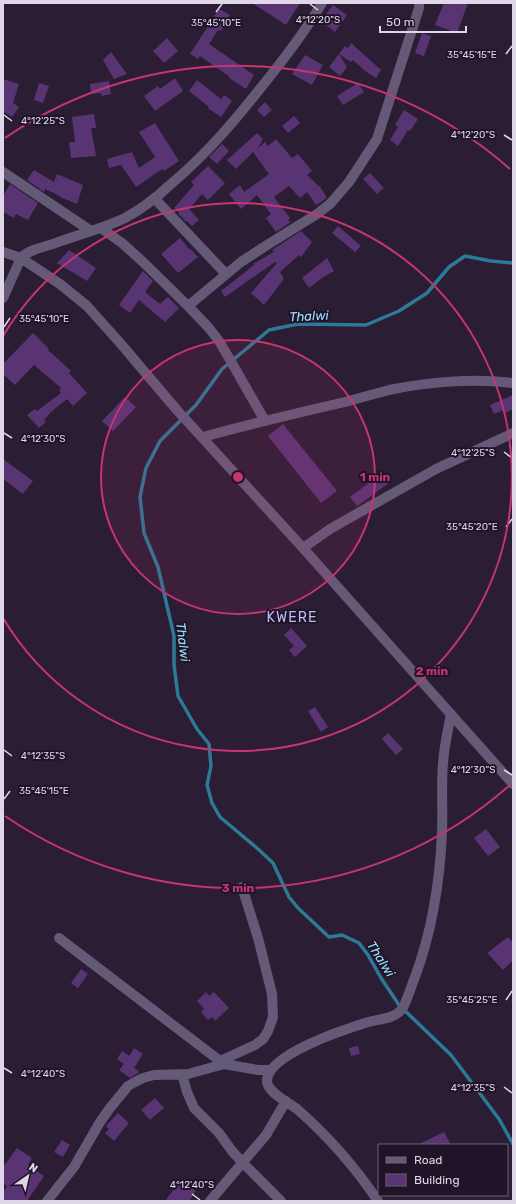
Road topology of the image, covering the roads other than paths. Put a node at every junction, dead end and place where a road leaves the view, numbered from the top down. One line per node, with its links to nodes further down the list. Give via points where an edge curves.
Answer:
1 (322, 3): 4 (street, via 287,54 219,139)
2 (419, 3): 9 (street, via 377,139 350,182 318,214)
3 (3, 172): 6 (street)
4 (155, 199): 5 (street, via 126,217); 9 (street)
5 (101, 228): 6 (street); 11 (street, via 122,243)
6 (91, 231): 8 (street, via 40,248)
7 (3, 252): 8 (street)
8 (20, 258): 10 (street); 15 (street, via 60,284 87,306)
9 (226, 274): 11 (street)
10 (3, 298)
11 (188, 306): 13 (street, via 219,341)
12 (513, 383): 13 (street, via 484,381 412,386)
13 (266, 421): 15 (street)
14 (513, 433): 16 (street, via 436,469 330,529)
15 (203, 437): 16 (street)
16 (303, 548): 17 (street)
17 (451, 714): 18 (street); 22 (street, via 443,763 440,870 427,941 403,1009 396,1014 333,1034 305,1046 285,1056)
18 (513, 784)
19 (242, 887): 21 (street, via 272,994 273,1017 263,1039)
20 (59, 938): 21 (street)
21 (222, 1063): 22 (street); 23 (street)
22 (271, 1070): 24 (street, via 267,1081 269,1088)
23 (182, 1074): 25 (street, via 194,1108 219,1133); 26 (street, via 143,1078 128,1086 100,1122 74,1167)
24 (286, 1101): 25 (street, via 266,1135); 29 (street, via 336,1148)
25 (243, 1163): 27 (street); 28 (street)
26 (47, 1201)
27 (210, 1201)
28 (282, 1201)
29 (378, 1201)

